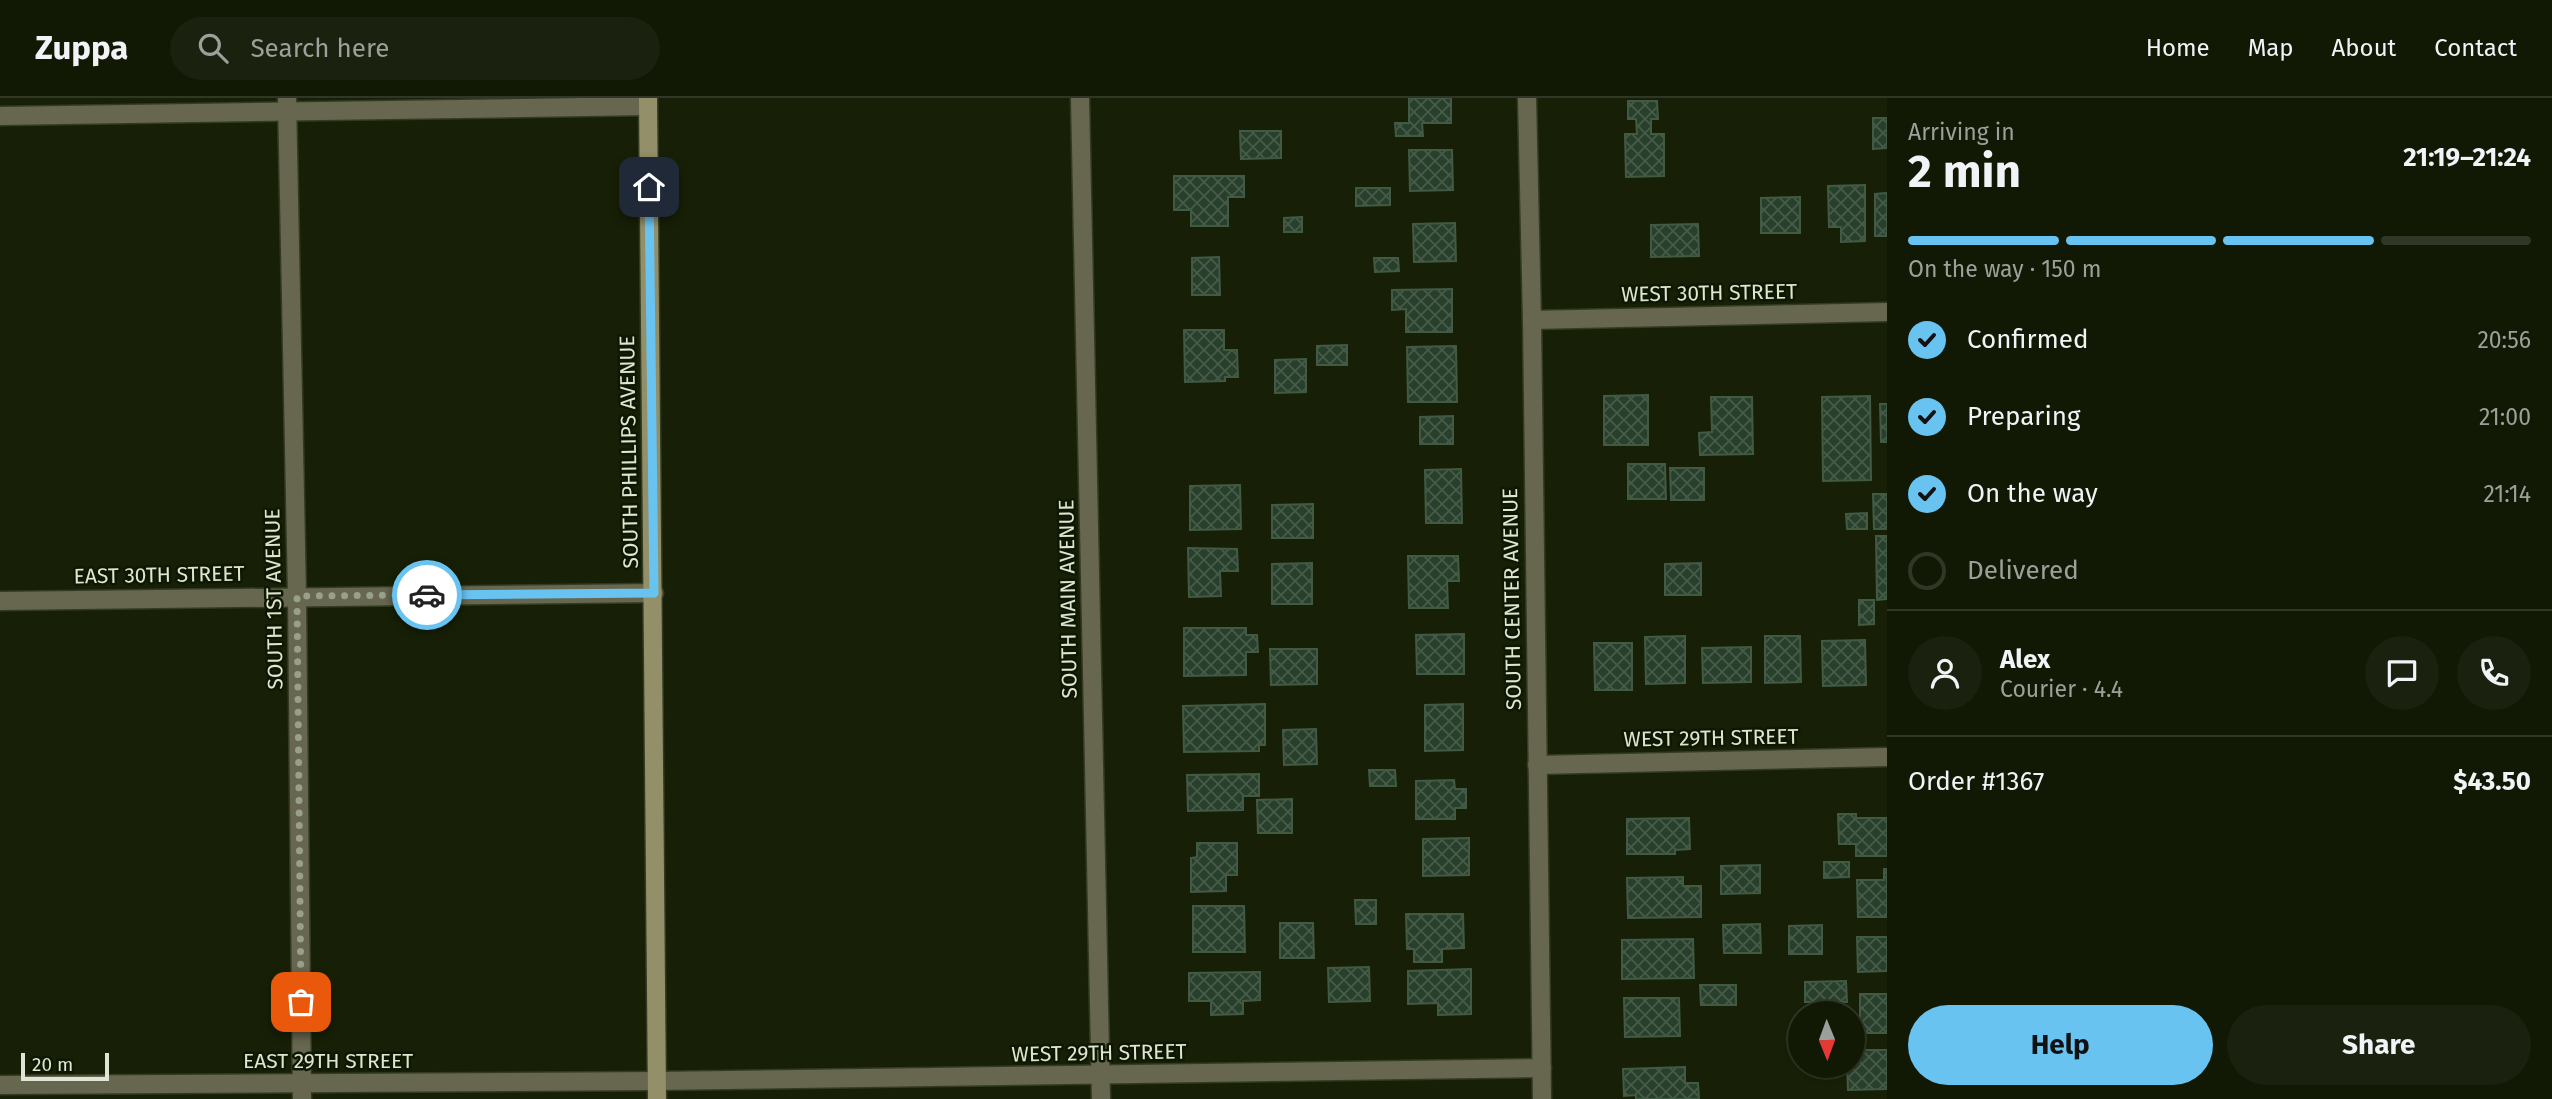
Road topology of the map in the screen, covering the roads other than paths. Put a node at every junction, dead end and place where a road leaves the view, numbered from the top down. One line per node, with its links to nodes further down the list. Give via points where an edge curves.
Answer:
1 (1080, 98): 14 (street, SOUTH MAIN AVENUE)
2 (1527, 98): 7 (street, SOUTH CENTER AVENUE)
3 (648, 102): 4 (street); 8 (street, SOUTH PHILLIPS AVENUE)
4 (287, 104): 5 (street); 9 (street, SOUTH 1ST AVENUE)
5 (0, 116)
6 (1887, 312): 7 (street, WEST 30TH STREET)
7 (1532, 320): 12 (street, SOUTH CENTER AVENUE)
8 (654, 593): 9 (street, EAST 30TH STREET); 16 (street, SOUTH PHILLIPS AVENUE)
9 (297, 596): 10 (street, EAST 30TH STREET); 17 (street, SOUTH 1ST AVENUE)
10 (0, 601)
11 (1887, 757): 12 (street, WEST 29TH STREET)
12 (1537, 765): 13 (street, SOUTH CENTER AVENUE)
13 (1542, 1068): 14 (street, WEST 29TH STREET); 19 (street, SOUTH CENTER AVENUE)
14 (1100, 1076): 16 (street, WEST 29TH STREET); 18 (street, SOUTH MAIN AVENUE)
15 (0, 1085): 17 (street, EAST 29TH STREET)
16 (657, 1090): 17 (street, EAST 29TH STREET)
17 (302, 1091)
18 (1101, 1099)
19 (1542, 1099)

